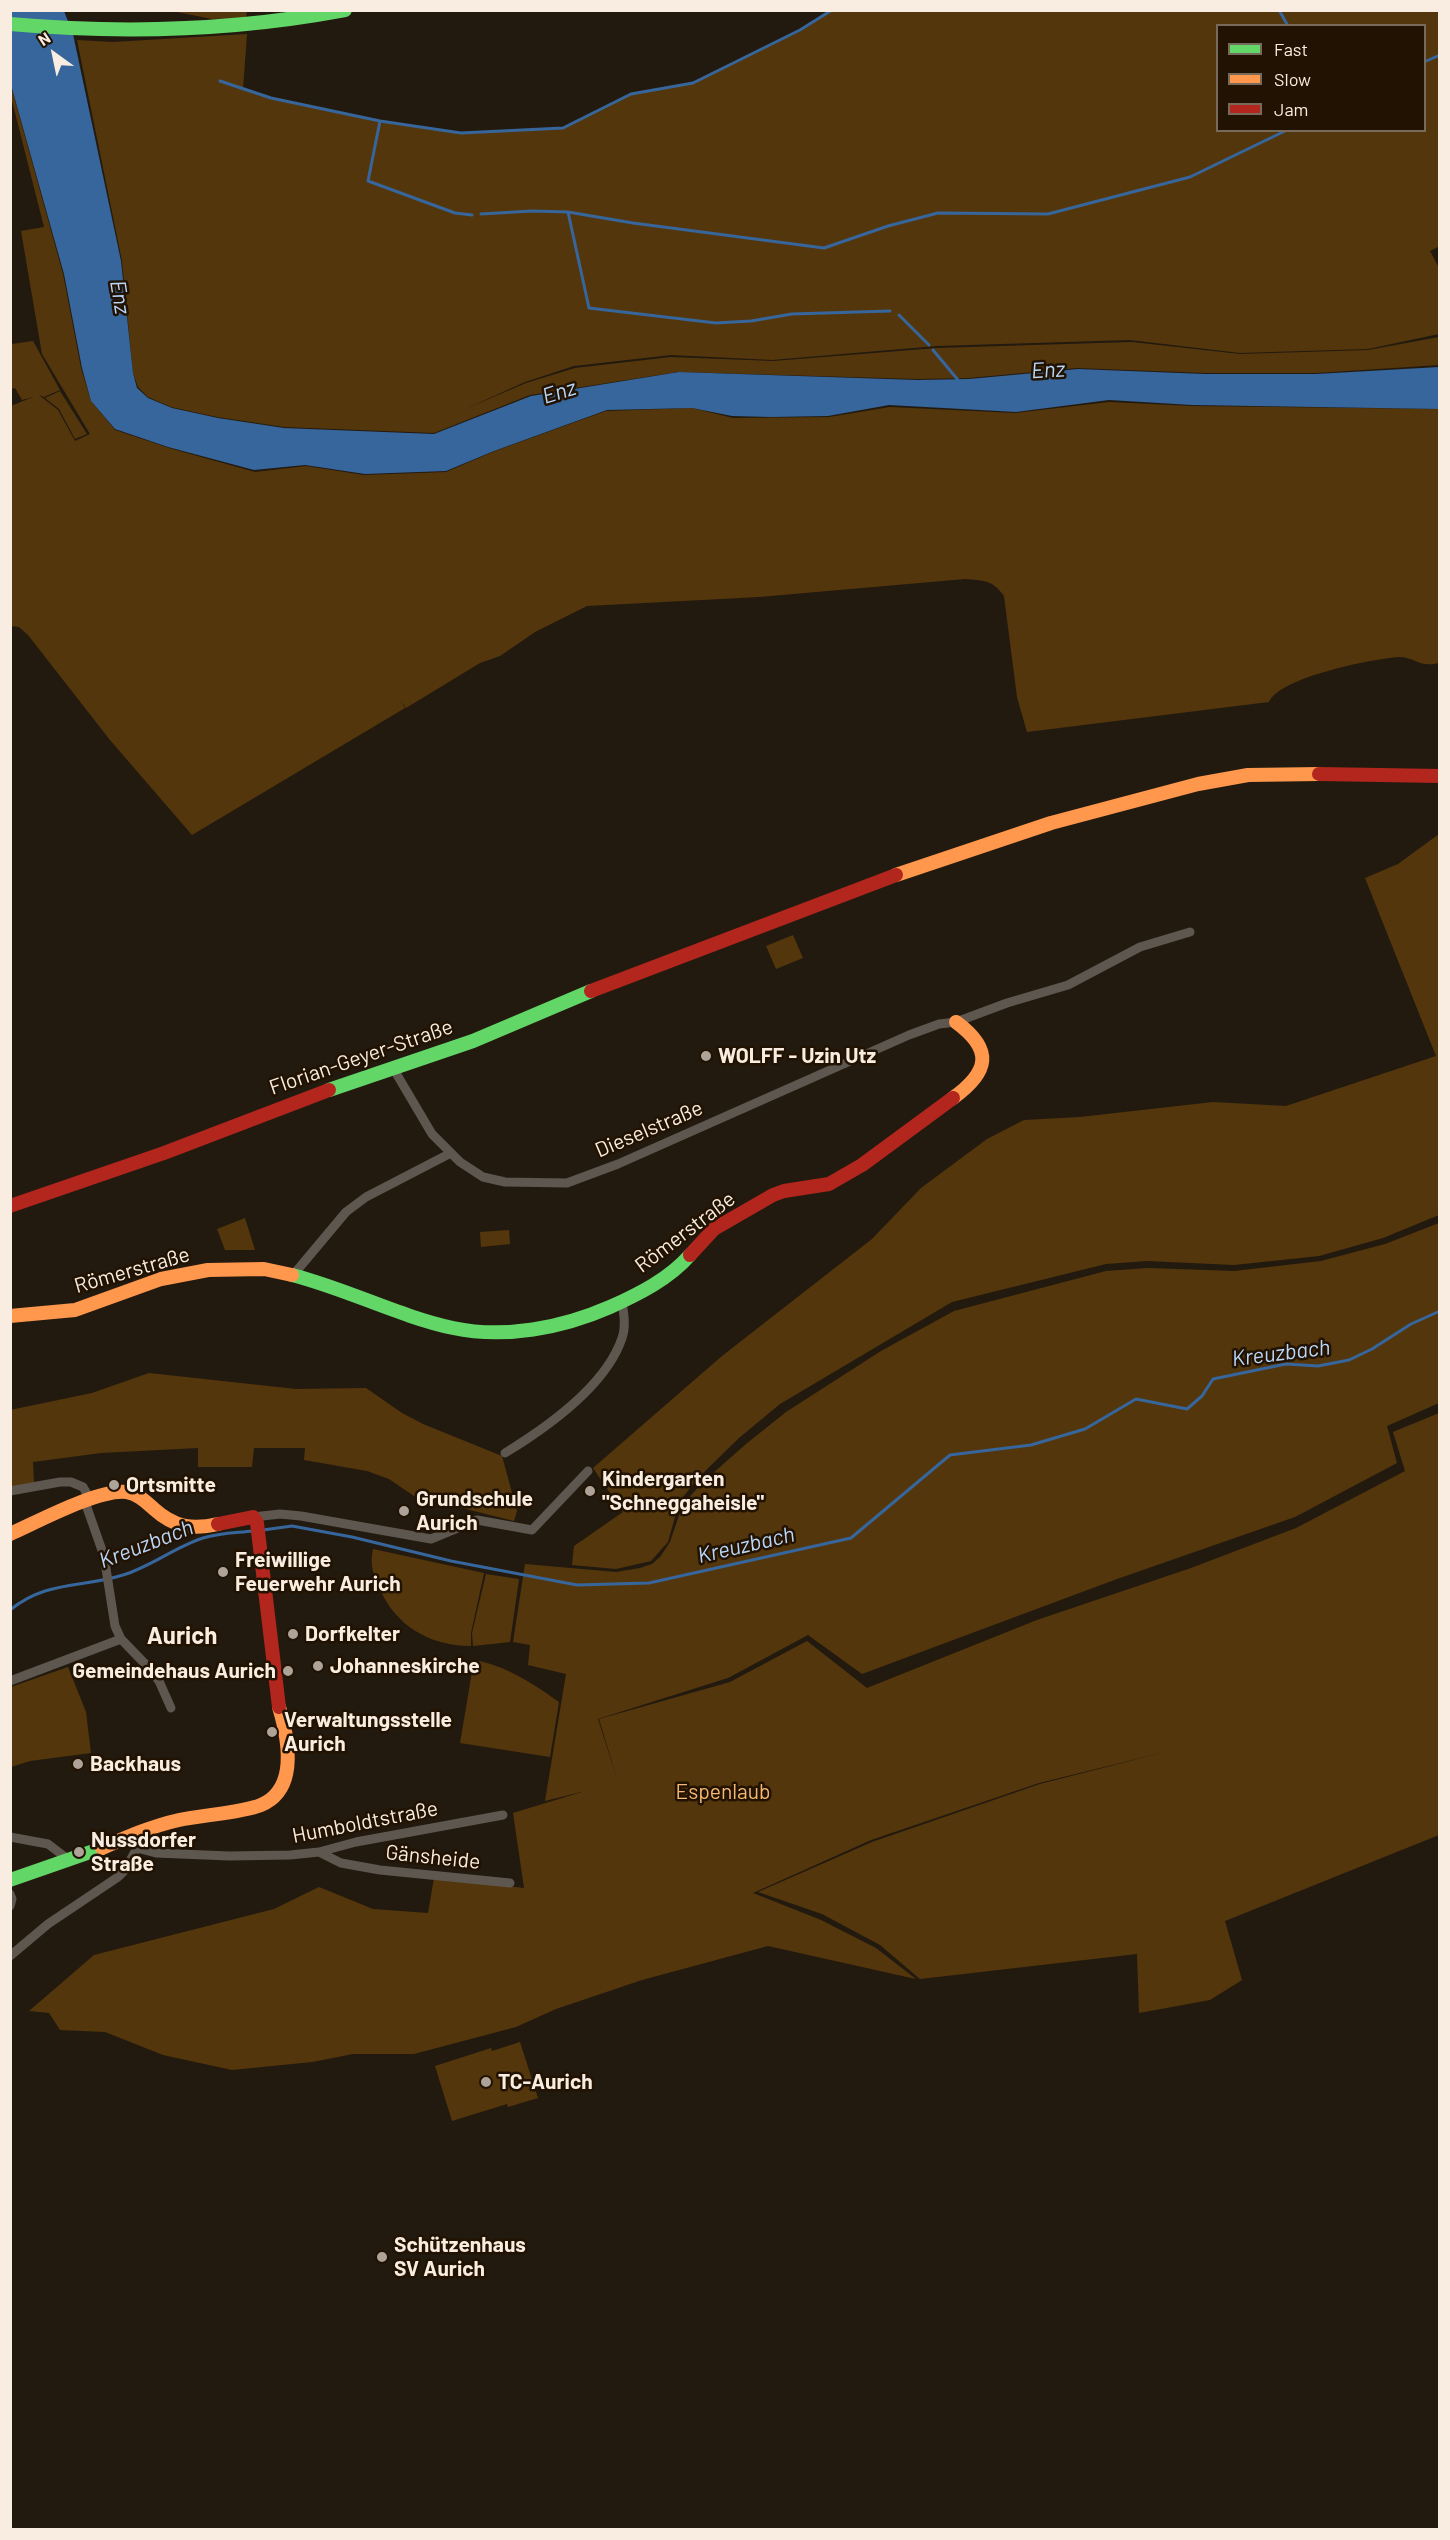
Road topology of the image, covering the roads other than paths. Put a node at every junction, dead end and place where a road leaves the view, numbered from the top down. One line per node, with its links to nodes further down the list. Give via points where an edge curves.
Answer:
1 (345, 10): 2 (street, via 230,29 113,32)
2 (10, 24)
3 (1440, 776): 6 (street, Florian-Geyer-Straße, via 1286,773 1218,780 1108,807 991,842 722,939 473,1041)
4 (1190, 932): 5 (street, Dieselstraße, via 1140,947 1068,985)
5 (956, 1022): 7 (street, Dieselstraße, via 909,1035 567,1183 494,1180); 10 (street, Römerstraße, via 974,1036 983,1055 983,1065 972,1084 898,1140 829,1184 784,1191 726,1222 707,1235 676,1269)
6 (393, 1068): 7 (street, Dieselstraße, via 432,1134); 8 (street, Florian-Geyer-Straße)
7 (449, 1154): 9 (street, via 390,1183 353,1207)
8 (10, 1206)
9 (294, 1274): 10 (street, Römerstraße, via 387,1309 455,1328 514,1331 557,1324); 11 (street, Römerstraße, via 244,1268 210,1269 117,1294 96,1304)
10 (622, 1302): 12 (street, via 623,1338 599,1377 563,1413)
11 (10, 1316)
12 (505, 1453)
13 (588, 1472): 16 (street, via 532,1530 477,1520 431,1539 280,1514)
14 (10, 1491): 15 (street, via 65,1482 83,1487)
15 (88, 1500): 16 (street, via 115,1491 133,1493 183,1527); 17 (street); 18 (street)
16 (256, 1525): 23 (street, via 276,1696 286,1731 287,1770 281,1788 260,1804 147,1829)
17 (10, 1534)
18 (121, 1639): 19 (street); 20 (street, via 154,1674)
19 (10, 1681)
20 (171, 1708)
21 (503, 1815): 24 (street, Humboldtstraße)
22 (10, 1837): 25 (street, via 48,1844)
23 (133, 1843): 24 (street, Humboldtstraße, via 156,1853 229,1856); 25 (street); 30 (street, via 125,1870 118,1877 65,1911)
24 (319, 1852): 27 (street, Gänsheide, via 341,1863 380,1870)
25 (69, 1860): 26 (street)
26 (10, 1880)
27 (510, 1883)
28 (10, 1894): 29 (street)
29 (10, 1906)
30 (10, 1956)

